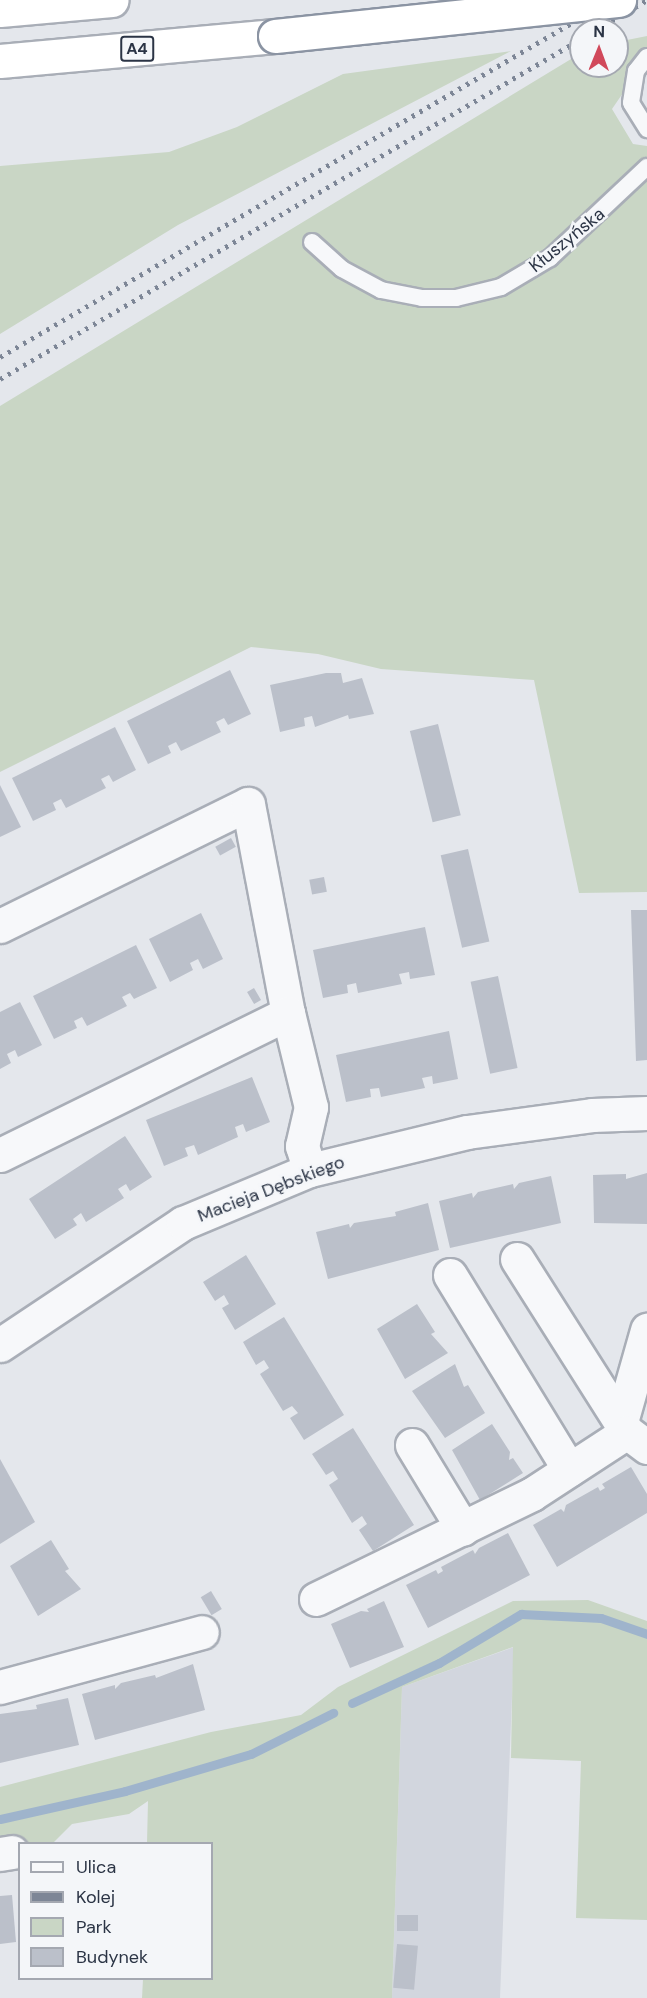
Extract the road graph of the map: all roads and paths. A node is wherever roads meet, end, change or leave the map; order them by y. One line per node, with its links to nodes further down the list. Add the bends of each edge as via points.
1 (112, 0): 3 (highway)
2 (619, 0): 5 (highway, A4, bridge)
3 (0, 10)
4 (647, 57): 6 (lane, via 636,70 630,103)
5 (0, 61)
6 (647, 129)
7 (647, 167): 8 (lane, Kłuszyńska, via 550,258 501,287 456,298 422,298 381,290 342,269)
8 (312, 242)
9 (0, 926): 10 (street, via 248,804)
10 (288, 1013): 12 (street); 13 (street, via 312,1107 302,1146)
11 (647, 1113): 13 (street, Macieja Dębskiego, via 510,1125)
12 (0, 1155)
13 (310, 1170): 17 (street, Macieja Dębskiego, via 183,1223)
14 (517, 1258): 18 (street)
15 (450, 1275): 20 (street)
16 (647, 1330): 18 (street)
17 (0, 1344)
18 (632, 1434): 20 (street)
19 (412, 1445): 21 (street)
20 (569, 1469): 21 (street)
21 (463, 1529): 22 (street)
22 (316, 1599)
23 (201, 1632): 24 (street)
24 (0, 1686)

